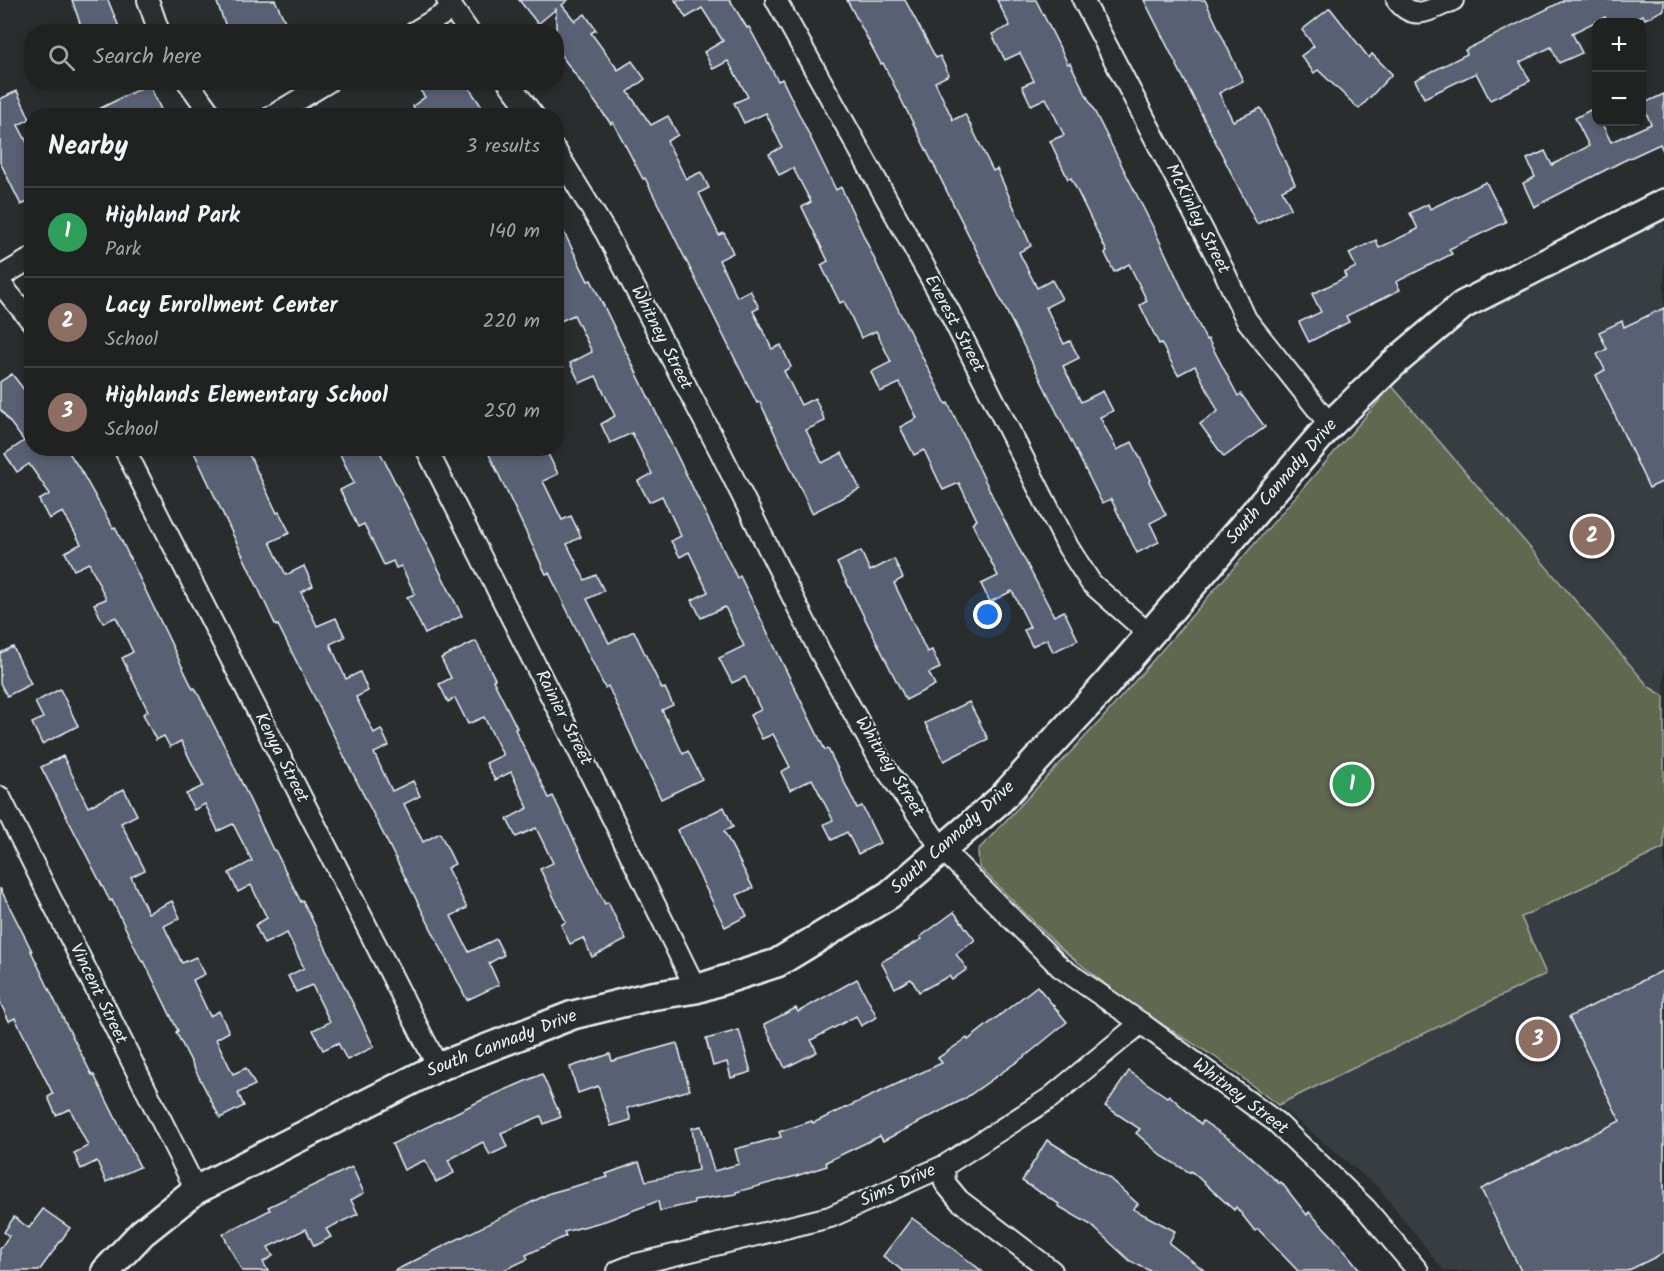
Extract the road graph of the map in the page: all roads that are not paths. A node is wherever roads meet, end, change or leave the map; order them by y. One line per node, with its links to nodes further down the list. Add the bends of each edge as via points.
1 (148, 0): 7 (street)
2 (776, 0): 25 (street, Everest Street, via 948,311 1068,547 1091,584)
3 (1083, 0): 22 (street, McKinley Street, via 1246,319)
4 (1397, 0): 5 (street, via 1404,9 1416,14)
5 (1453, 0)
6 (449, 5): 8 (street); 9 (street)
7 (156, 24)
8 (424, 24)
9 (463, 24)
10 (194, 90): 13 (street)
11 (315, 90): 14 (street)
12 (514, 90): 15 (street)
13 (206, 108)
14 (285, 108)
15 (528, 108)
16 (564, 164): 27 (street, Whitney Street, via 606,233 831,672 881,762)
17 (1664, 203): 22 (street, South Cannady Drive, via 1463,305 1393,364)
18 (24, 263): 19 (street)
19 (0, 277)
20 (0, 283): 21 (street)
21 (24, 312)
22 (1330, 425): 25 (street, South Cannady Drive)
23 (128, 456): 30 (street, Kenya Street)
24 (430, 456): 28 (street, Rainier Street)
25 (1149, 634): 27 (street, South Cannady Drive, via 999,800)
26 (0, 797): 32 (street, Vincent Street)
27 (942, 849): 28 (street, South Cannady Drive, via 890,895 777,963); 29 (street, Whitney Street, via 1060,967)
28 (696, 989): 30 (street, South Cannady Drive, via 573,1015)
29 (1141, 1023): 31 (street, Sims Drive, via 1050,1098); 36 (street, Whitney Street, via 1276,1122 1366,1209)
30 (438, 1067): 32 (street, South Cannady Drive)
31 (944, 1166): 33 (street, Sims Drive, via 830,1216); 35 (street, via 945,1183 958,1200)
32 (196, 1190): 34 (street, South Cannady Drive, via 142,1233)
33 (629, 1269)
34 (106, 1271)
35 (1052, 1271)
36 (1418, 1271)

